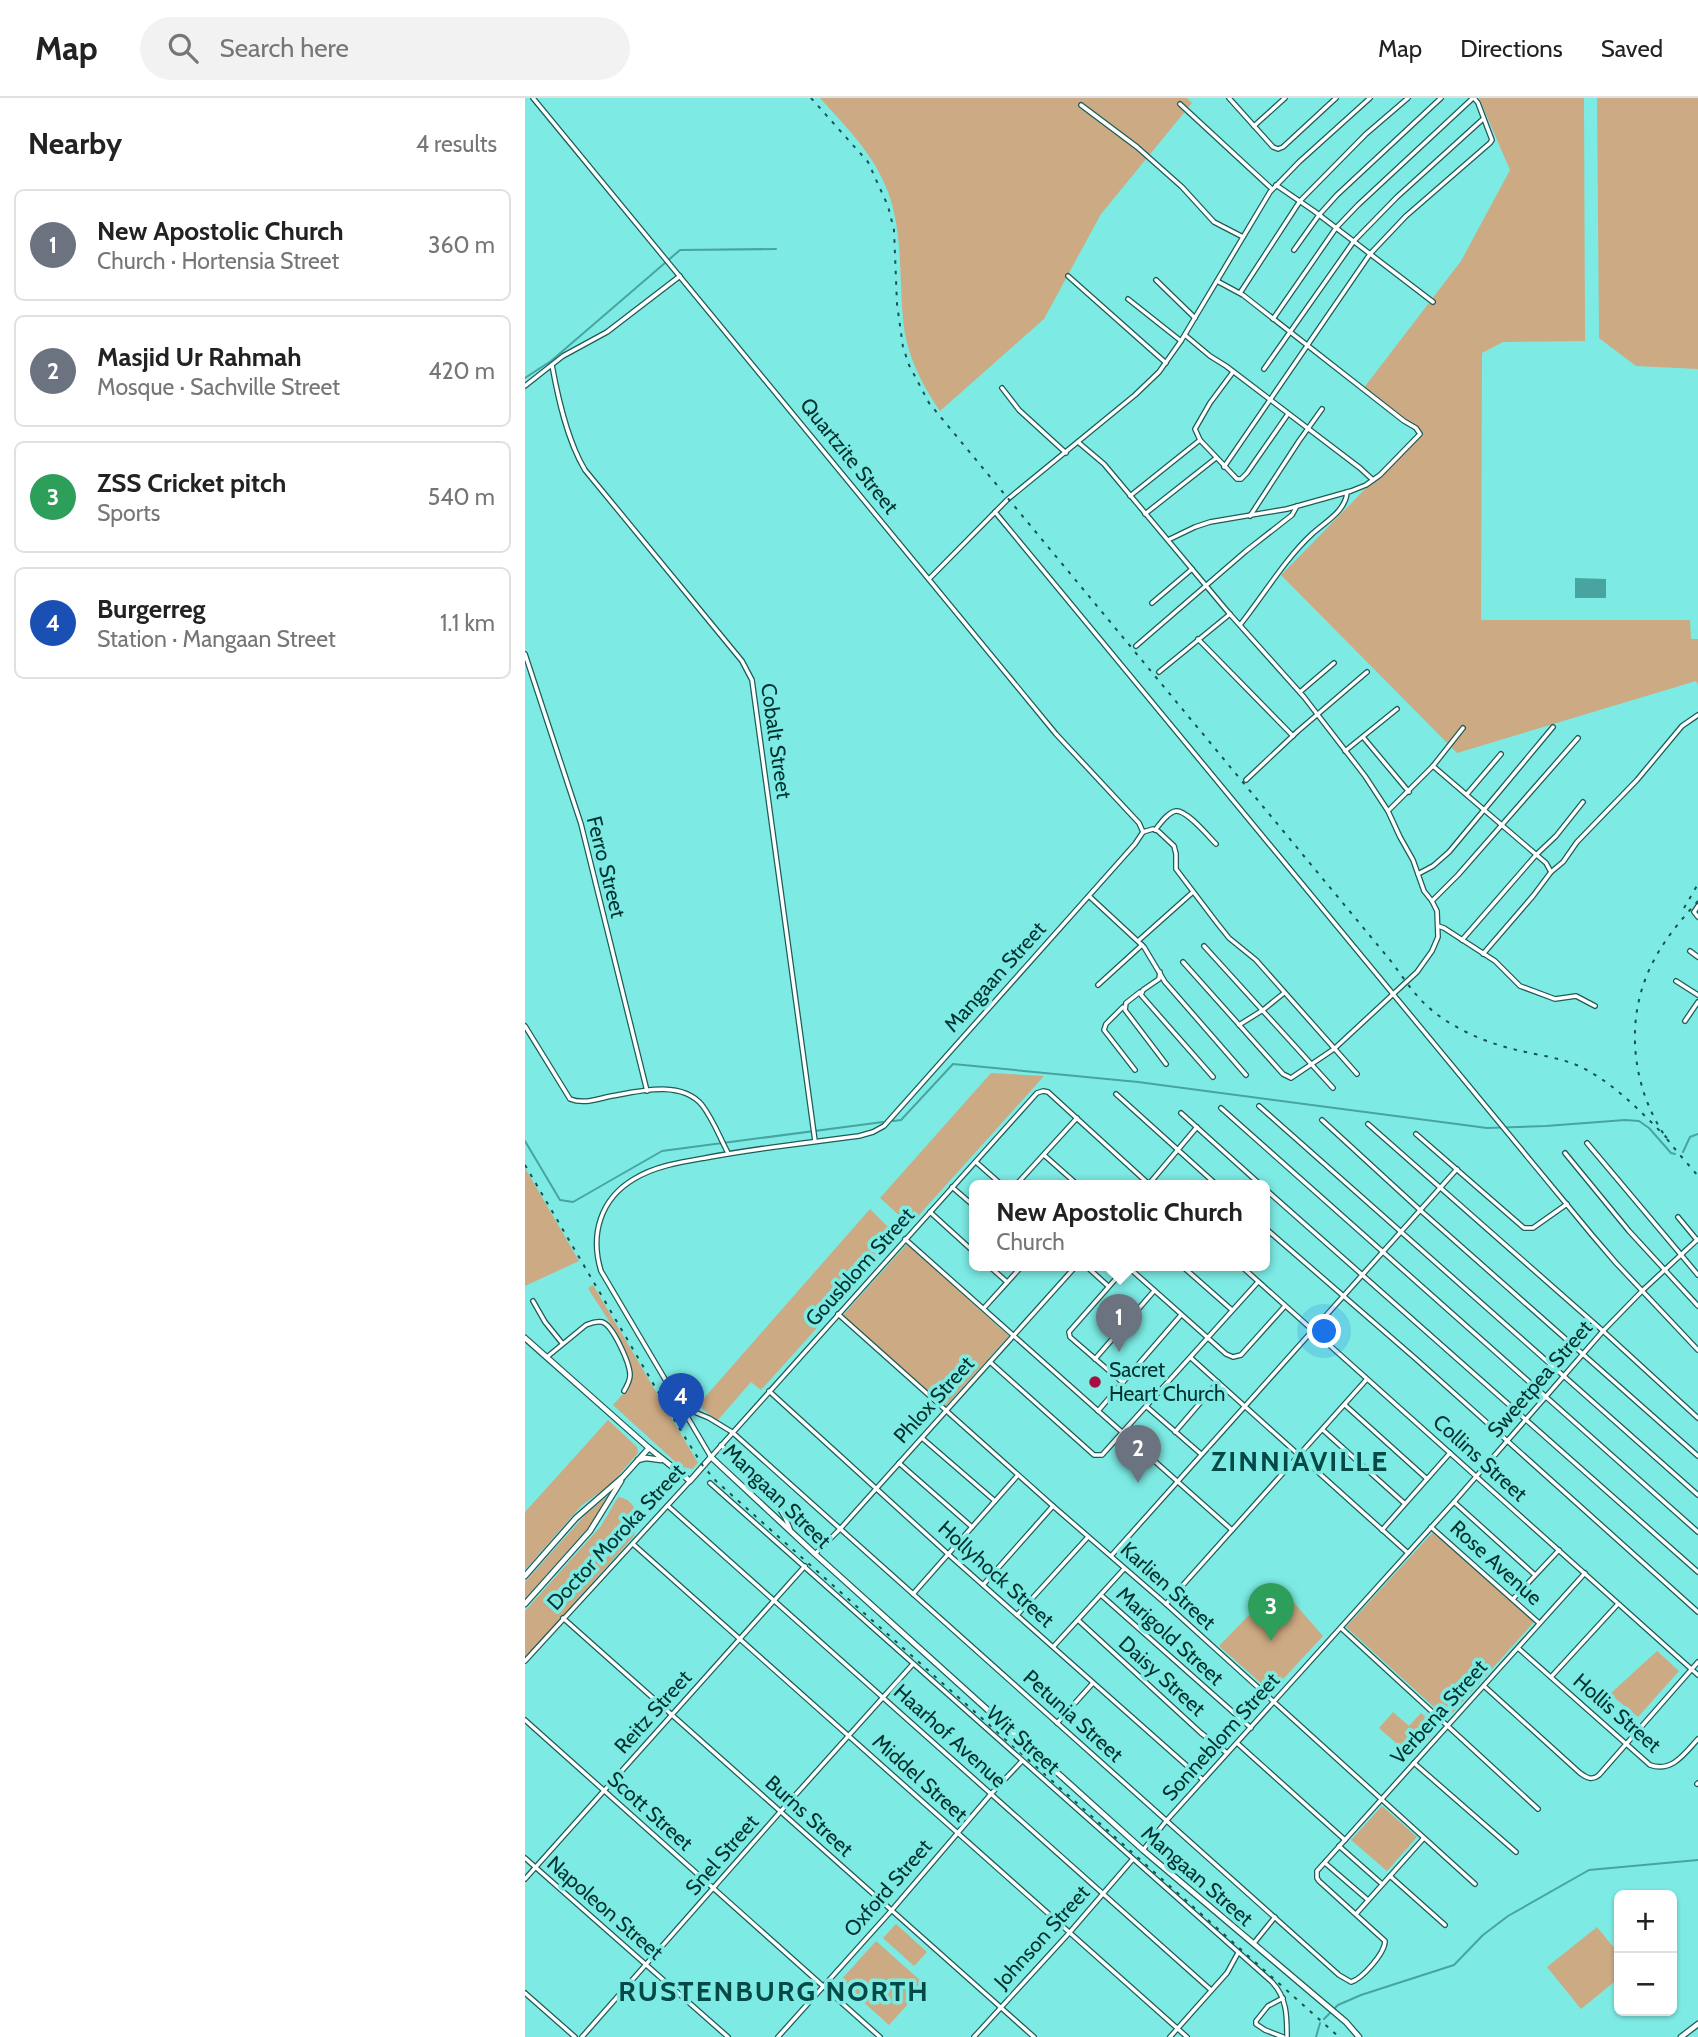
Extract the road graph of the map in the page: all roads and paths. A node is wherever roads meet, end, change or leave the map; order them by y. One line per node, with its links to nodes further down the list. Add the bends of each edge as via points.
1 (533, 98): 21 (street, Quartzite Street)
2 (1285, 98): 12 (street)
3 (1336, 98): 12 (street, via 1281,148 1273,147)
4 (1370, 98): 13 (street)
5 (1408, 98): 14 (street)
6 (1441, 98): 15 (street)
7 (1473, 98): 11 (street); 16 (street)
8 (1233, 99): 12 (street)
9 (1181, 104): 13 (street)
10 (1081, 105): 17 (street, via 1137,147 1214,222)
11 (1483, 119): 18 (street); 20 (street, via 1490,144 1406,216)
12 (1254, 126)
13 (1274, 187): 14 (street); 17 (street)
14 (1300, 201): 15 (street); 25 (street)
15 (1319, 215): 16 (street); 19 (street)
16 (1336, 228): 18 (street); 29 (street)
17 (1243, 237): 24 (street)
18 (1354, 241): 20 (street); 30 (street)
19 (1294, 250)
20 (1370, 254): 27 (street); 33 (street)
21 (680, 276): 35 (street, via 607,332); 58 (street, Quartzite Street)
22 (1068, 276): 34 (street)
23 (1156, 280): 28 (street)
24 (1217, 281): 25 (street); 28 (street)
25 (1240, 293): 29 (street)
26 (1128, 299): 32 (street)
27 (1433, 302)
28 (1195, 318): 31 (street)
29 (1273, 319): 30 (street)
30 (1291, 333): 33 (street); 36 (street)
31 (1185, 335): 32 (street); 37 (street)
32 (1181, 341): 34 (street)
33 (1308, 346): 40 (street); 49 (street, via 1420,435)
34 (1166, 363): 45 (street, via 1135,396)
35 (552, 365): 38 (street); 139 (street, Cobalt Street, via 559,400 585,470 742,661 752,680)
36 (1264, 369)
37 (1233, 372): 40 (street); 44 (street, via 1195,429)
38 (525, 386)
39 (1002, 388): 46 (street)
40 (1272, 400): 42 (street); 48 (street)
41 (1322, 409): 43 (street)
42 (1288, 414): 43 (street); 48 (street, via 1241,480)
43 (1307, 428): 49 (street); 55 (street)
44 (1200, 440): 47 (street); 51 (street)
45 (1078, 442): 46 (street); 51 (street)
46 (1066, 453): 53 (street)
47 (1216, 458): 48 (street); 54 (street)
48 (1224, 467)
49 (1373, 480): 50 (street)
50 (1347, 492): 52 (street); 62 (street, via 1347,500 1299,547)
51 (1130, 496): 54 (street)
52 (1297, 506): 55 (street); 59 (street)
53 (995, 512): 58 (street); 112 (street)
54 (1145, 514): 56 (street)
55 (1250, 516): 56 (street, via 1210,522)
56 (1168, 540): 57 (street)
57 (1192, 569): 59 (street); 60 (street)
58 (929, 579): 89 (street, Quartzite Street)
59 (1206, 586): 61 (street); 64 (street)
60 (1152, 603)
61 (1230, 614): 62 (street); 63 (street)
62 (1240, 625): 69 (street)
63 (1198, 639): 67 (street); 75 (street)
64 (1136, 646)
65 (525, 654): 129 (street, Ferro Street, via 581,824)
66 (1334, 663): 69 (street)
67 (1159, 672)
68 (1367, 672): 71 (street)
69 (1300, 692): 71 (street)
70 (1397, 709): 76 (street)
71 (1318, 715): 75 (street); 78 (street)
72 (1698, 715): 92 (street, via 1682,726)
73 (1553, 727): 85 (street)
74 (1463, 729): 80 (street)
75 (1293, 736): 81 (street)
76 (1363, 737): 78 (street); 82 (street)
77 (1578, 738): 87 (street)
78 (1345, 751): 86 (street)
79 (1501, 754): 83 (street)
80 (1433, 766): 82 (street); 83 (street)
81 (1246, 780)
82 (1409, 792): 86 (street)
83 (1467, 794): 85 (street)
84 (1583, 802): 91 (street)
85 (1485, 810): 87 (street); 93 (street, via 1449,852)
86 (1388, 811): 93 (street)
87 (1501, 824): 91 (street); 96 (street)
88 (1155, 830): 89 (street); 90 (street, via 1170,814 1180,811); 94 (street, via 1174,846 1176,869)
89 (1143, 832): 95 (street, Mangaan Street)
90 (1216, 844)
91 (1536, 855): 92 (street); 100 (street)
92 (1551, 872): 104 (street)
93 (1418, 874): 96 (street)
94 (1193, 892): 101 (street); 111 (street, via 1229,938)
95 (1089, 896): 101 (street); 139 (street, Mangaan Street, via 884,1126 859,1136)
96 (1432, 901): 99 (street)
97 (1698, 906): 98 (street, via 1694,912)
98 (1698, 917)
99 (1438, 926): 100 (street); 112 (street, via 1432,951)
100 (1462, 940): 104 (street)
101 (1140, 943): 107 (street); 109 (street)
102 (1205, 946): 117 (street)
103 (1690, 951): 105 (street)
104 (1483, 954): 115 (street, via 1520,986 1555,999 1576,996)
105 (1698, 957)
106 (1183, 962): 119 (street)
107 (1160, 972): 110 (street, via 1159,979); 126 (street)
108 (1676, 981): 113 (street)
109 (1098, 985)
110 (1140, 992): 116 (street); 127 (street)
111 (1285, 993): 117 (street); 121 (street)
112 (1393, 994): 121 (street); 158 (street)
113 (1698, 995)
114 (1698, 1002): 118 (street)
115 (1595, 1006)
116 (1124, 1007): 122 (street); 124 (street, via 1104,1030)
117 (1263, 1010): 119 (street); 123 (street)
118 (1685, 1021)
119 (1239, 1025): 123 (street, via 1288,1078)
120 (525, 1026): 129 (street, via 569,1100)
121 (1334, 1049): 123 (street); 125 (street)
122 (1166, 1064)
123 (1311, 1065): 128 (street)
124 (1135, 1070)
125 (1357, 1074)
126 (1246, 1075)
127 (1213, 1077)
128 (1333, 1088)
129 (647, 1091): 142 (street, via 671,1090 696,1098)
130 (1116, 1094): 141 (street)
131 (1259, 1106): 162 (street)
132 (1221, 1108): 167 (street)
133 (1181, 1112): 137 (street)
134 (1077, 1118): 144 (street); 145 (street, Gousblom Street, via 1041,1091); 150 (street)
135 (1322, 1120): 159 (street)
136 (1368, 1124): 155 (street)
137 (1197, 1127): 141 (street); 153 (street)
138 (1416, 1134): 146 (street)
139 (815, 1142): 142 (street, Mangaan Street)
140 (1587, 1143): 168 (street)
141 (1178, 1150): 151 (street); 152 (street)
142 (728, 1153): 212 (street, Mangaan Street, via 634,1178 600,1216 596,1249 601,1271)
143 (1565, 1153): 169 (street)
144 (1044, 1155): 148 (street); 149 (street)
145 (976, 1161): 147 (street); 154 (street, Gousblom Street)
146 (1457, 1169): 155 (street); 158 (street, via 1527,1229)
147 (997, 1180)
148 (1021, 1180)
149 (1072, 1180)
150 (1144, 1180)
151 (1153, 1180)
152 (1211, 1180)
153 (1255, 1180)
154 (952, 1187): 157 (street); 160 (street, Gousblom Street)
155 (1440, 1188): 159 (street); 194 (street)
156 (1270, 1193): 178 (street)
157 (969, 1202)
158 (1567, 1204): 184 (street)
159 (1420, 1210): 162 (street); 200 (street)
160 (930, 1212): 164 (street, Gousblom Street); 166 (street)
161 (1678, 1217): 165 (street)
162 (1402, 1231): 167 (street); 205 (street)
163 (1270, 1232): 185 (street)
164 (905, 1239): 189 (street); 191 (street, Gousblom Street)
165 (1698, 1240): 168 (street, Sweetpea Street)
166 (969, 1247)
167 (1383, 1254): 178 (street); 211 (street)
168 (1681, 1255): 169 (street, Sweetpea Street); 179 (street)
169 (1664, 1270): 184 (street, Sweetpea Street); 188 (street)
170 (995, 1271): 180 (street)
171 (1017, 1271): 180 (street)
172 (1072, 1271): 195 (street, Phlox Street)
173 (1092, 1271): 182 (street)
174 (1122, 1271): 182 (street)
175 (1132, 1271): 183 (street)
176 (1188, 1271): 190 (street)
177 (1246, 1271): 181 (street, Collins Street)
178 (1364, 1274): 185 (street); 218 (street)
179 (1698, 1275)
180 (1007, 1282): 189 (street)
181 (1258, 1282): 187 (street, Collins Street); 190 (street)
182 (1108, 1286): 203 (street, via 1069,1334)
183 (1154, 1291): 192 (street); 203 (street)
184 (1642, 1291): 194 (street, Sweetpea Street); 199 (street)
185 (1344, 1297): 193 (street); 225 (street)
186 (533, 1301): 198 (street)
187 (1285, 1306): 193 (street, Collins Street); 197 (street, via 1237,1357 1229,1356)
188 (1698, 1306)
189 (984, 1308): 195 (street)
190 (1232, 1310): 197 (street)
191 (838, 1314): 210 (street, Gousblom Street); 216 (street, Karlien Street)
192 (1181, 1315): 197 (street); 207 (street)
193 (1313, 1331): 206 (street, Collins Street); 213 (street)
194 (1603, 1331): 200 (street, Sweetpea Street); 219 (street)
195 (1014, 1336): 204 (street, Phlox Street); 217 (street)
196 (525, 1338): 201 (street)
197 (1208, 1338): 202 (street)
198 (562, 1343): 201 (street); 209 (street, via 589,1323 607,1325 629,1367)
199 (1698, 1350)
200 (1584, 1354): 205 (street, Sweetpea Street); 231 (street)
201 (547, 1357): 227 (street)
202 (1191, 1358): 208 (street); 215 (street)
203 (1095, 1359): 207 (street)
204 (990, 1362): 216 (street, Phlox Street); 223 (street, via 1094,1455 1103,1455)
205 (1565, 1375): 211 (street, Sweetpea Street); 245 (street)
206 (1367, 1379): 214 (street); 228 (street, Collins Street)
207 (1122, 1382): 217 (street)
208 (1218, 1382): 213 (street); 222 (street)
209 (624, 1391)
210 (769, 1391): 221 (street, Gousblom Street); 244 (street, Hollyhock Street)
211 (1546, 1396): 218 (street, Sweetpea Street); 257 (street)
212 (680, 1405): 221 (street, Petunia Street); 232 (street, Mangaan Street)
213 (1245, 1405): 229 (street); 230 (street)
214 (1345, 1405): 220 (street); 240 (street)
215 (1147, 1407): 222 (street); 223 (street)
216 (946, 1410): 224 (street, Phlox Street); 237 (street, Karlien Street)
217 (1098, 1411): 223 (street)
218 (1526, 1418): 225 (street, Sweetpea Street); 267 (street)
219 (1698, 1418)
220 (1323, 1430): 230 (street); 248 (street)
221 (732, 1432): 226 (street, Gousblom Street); 253 (street, Petunia Street)
222 (1175, 1432): 229 (street)
223 (1123, 1433): 242 (street)
224 (922, 1438): 235 (street, Phlox Street); 246 (street)
225 (1507, 1441): 238 (street, Sweetpea Street); 279 (street)
226 (722, 1445): 232 (street, Gousblom Street); 256 (street, via 784,1515)
227 (649, 1448): 233 (street); 234 (street)
228 (1450, 1453): 238 (street, Collins Street); 240 (street)
229 (1201, 1455): 242 (street)
230 (1299, 1455): 254 (street); 255 (street)
231 (1698, 1456)
232 (711, 1457): 236 (street, Gousblom Street); 256 (street, Mangaan Street)
233 (638, 1460): 234 (street); 239 (street)
234 (664, 1460): 241 (street)
235 (899, 1463): 244 (street, Phlox Street); 251 (street)
236 (703, 1466): 241 (street, Doctor Moroka Street)
237 (1018, 1475): 246 (street); 250 (street, Karlien Street)
238 (1477, 1476): 247 (street, Sweetpea Street); 260 (street, Collins Street)
239 (623, 1478): 270 (street, via 576,1518); 276 (street, via 590,1531)
240 (1426, 1478): 248 (street)
241 (690, 1481): 249 (street, Doctor Moroka Street)
242 (1177, 1482): 254 (street); 264 (street)
243 (710, 1483): 265 (street, Wit Street)
244 (877, 1488): 253 (street, Phlox Street); 263 (street, Hollyhock Street)
245 (1698, 1495)
246 (995, 1501): 251 (street)
247 (1454, 1502): 252 (street, Sweetpea Street); 269 (street)
248 (1404, 1503): 255 (street)
249 (668, 1506): 259 (street, Doctor Moroka Street); 274 (street, Haarhof Avenue)
250 (1053, 1506): 258 (street, Karlien Street); 271 (street)
251 (972, 1527): 263 (street)
252 (1431, 1527): 261 (street, Sweetpea Street); 275 (street, Rose Avenue)
253 (840, 1529): 262 (street, Phlox Street); 272 (street, Petunia Street)
254 (1232, 1530): 277 (street)
255 (1382, 1530): 261 (street)
256 (791, 1532): 262 (street, Mangaan Street)
257 (1698, 1532)
258 (1088, 1537): 264 (street, Karlien Street); 280 (street)
259 (633, 1544): 281 (street, Doctor Moroka Street); 285 (street, Middel Street)
260 (1559, 1550): 268 (street, Collins Street); 269 (street)
261 (1408, 1553): 284 (street, Sonneblom Street)
262 (815, 1554): 321 (street, Mangaan Street)
263 (948, 1554): 271 (street, Hollyhock Street); 272 (street)
264 (1111, 1556): 266 (street, Karlien Street)
265 (805, 1566): 274 (street, Reitz Street); 290 (street, Wit Street)
266 (1124, 1569): 273 (street); 277 (street, Karlien Street)
267 (1698, 1572)
268 (1585, 1573): 278 (street, Collins Street); 283 (street, Verbena Street)
269 (1535, 1575): 275 (street)
270 (525, 1576)
271 (983, 1585): 280 (street, Hollyhock Street)
272 (913, 1594): 300 (street, Petunia Street)
273 (1101, 1595): 282 (street); 302 (street, Marigold Street)
274 (774, 1600): 285 (street, Reitz Street); 296 (street, Haarhof Avenue)
275 (1512, 1600): 283 (street, Rose Avenue)
276 (525, 1604)
277 (1166, 1604): 297 (street, Karlien Street)
278 (1618, 1604): 291 (street, Collins Street); 293 (street)
279 (1698, 1612)
280 (1017, 1615): 286 (street, Hollyhock Street)
281 (563, 1618): 288 (street, Doctor Moroka Street); 298 (street, Burns Street)
282 (1078, 1620): 286 (street); 307 (street, Daisy Street)
283 (1539, 1623): 287 (street, Verbena Street)
284 (1341, 1628): 297 (street, Sonneblom Street); 301 (street)
285 (739, 1639): 298 (street, Reitz Street); 303 (street, Middel Street)
286 (1054, 1646): 294 (street, Hollyhock Street)
287 (1518, 1648): 293 (street, Hollis Street); 295 (street, Verbena Street)
288 (525, 1661)
289 (1698, 1662): 291 (street)
290 (914, 1664): 296 (street, Snel Street); 308 (street, Wit Street)
291 (1692, 1669): 292 (street, Collins Street); 306 (street)
292 (1698, 1675)
293 (1551, 1677): 306 (street, Hollis Street)
294 (1093, 1684): 300 (street); 310 (street, Hollyhock Street)
295 (1484, 1686): 301 (street, Verbena Street); 306 (street, via 1590,1779)
296 (883, 1698): 303 (street, Snel Street); 312 (street, Haarhof Avenue)
297 (1273, 1703): 302 (street, Sonneblom Street); 313 (street, Karlien Street)
298 (672, 1714): 311 (street, Reitz Street); 315 (street, Burns Street)
299 (525, 1720): 311 (street, Scott Street)
300 (1057, 1723): 316 (street, Petunia Street)
301 (1449, 1726): 309 (street, Verbena Street); 314 (street)
302 (1251, 1728): 305 (street, Sonneblom Street)
303 (849, 1736): 315 (street, Snel Street); 317 (street, Middel Street)
304 (1698, 1739): 306 (street, Hollis Street, via 1675,1763 1661,1767 1645,1762)
305 (1237, 1743): 307 (street, Sonneblom Street); 319 (street)
306 (1626, 1744)
307 (1227, 1753): 310 (street, Sonneblom Street)
308 (1023, 1760): 312 (street, Oxford Street); 324 (street, Wit Street)
309 (1415, 1763): 313 (street, Verbena Street); 322 (street)
310 (1203, 1780): 316 (street, Sonneblom Street)
311 (603, 1790): 326 (street, Reitz Street); 331 (street, Scott Street)
312 (991, 1794): 317 (street, Oxford Street); 332 (street, Haarhof Avenue)
313 (1381, 1801): 318 (street, Karlien Street); 319 (street, Verbena Street)
314 (1538, 1809)
315 (781, 1811): 331 (street, Snel Street); 334 (street, Burns Street)
316 (1167, 1820): 321 (street, Sonneblom Street); 336 (street, Petunia Street)
317 (957, 1832): 334 (street, Oxford Street); 338 (street, Middel Street)
318 (1423, 1839): 327 (street); 330 (street, Karlien Street)
319 (1345, 1840): 320 (street, Verbena Street)
320 (1339, 1846): 325 (street, Verbena Street); 329 (street)
321 (1143, 1850): 339 (street, Mangaan Street)
322 (1515, 1852)
323 (525, 1858): 326 (street, Napoleon Street)
324 (1133, 1858): 332 (street, Johnson Street); 340 (street, Wit Street)
325 (1325, 1863): 333 (street); 335 (street, Verbena Street, via 1317,1878)
326 (535, 1867): 328 (street, Reitz Street); 341 (street, Napoleon Street)
327 (1390, 1876): 329 (street); 337 (street)
328 (525, 1879)
329 (1383, 1884): 333 (street)
330 (1475, 1884)
331 (714, 1889): 341 (street, Snel Street); 342 (street, Scott Street)
332 (1103, 1894): 338 (street, Johnson Street); 343 (street, Haarhof Avenue)
333 (1368, 1900): 335 (street)
334 (891, 1910): 342 (street, Oxford Street); 346 (street, Burns Street)
335 (1356, 1914): 336 (street, Petunia Street, via 1386,1944 1351,1982)
336 (1275, 1917): 339 (street)
337 (1445, 1925)
338 (1070, 1932): 346 (street, Johnson Street); 348 (street, Middel Street)
339 (1253, 1945): 359 (street, Mangaan Street)
340 (1238, 1953): 343 (street); 345 (street, Wit Street, via 1272,1982)
341 (647, 1965): 350 (street, Snel Street); 351 (street, Napoleon Street)
342 (824, 1986): 352 (street, Oxford Street); 353 (street, Scott Street)
343 (1211, 1990): 348 (street)
344 (525, 1993): 349 (street)
345 (1283, 1998): 358 (street); 358 (street, via 1269,2006 1256,2024)
346 (1000, 2007): 354 (street, Johnson Street); 355 (street, Burns Street)
347 (1698, 2024): 360 (street)
348 (1177, 2029): 356 (street); 357 (street, Middel Street)
349 (575, 2037)
350 (582, 2037)
351 (728, 2037)
352 (778, 2037)
353 (880, 2037)
354 (974, 2037)
355 (1034, 2037)
356 (1170, 2037)
357 (1187, 2037)
358 (1285, 2037)
359 (1359, 2037)
360 (1681, 2037)

